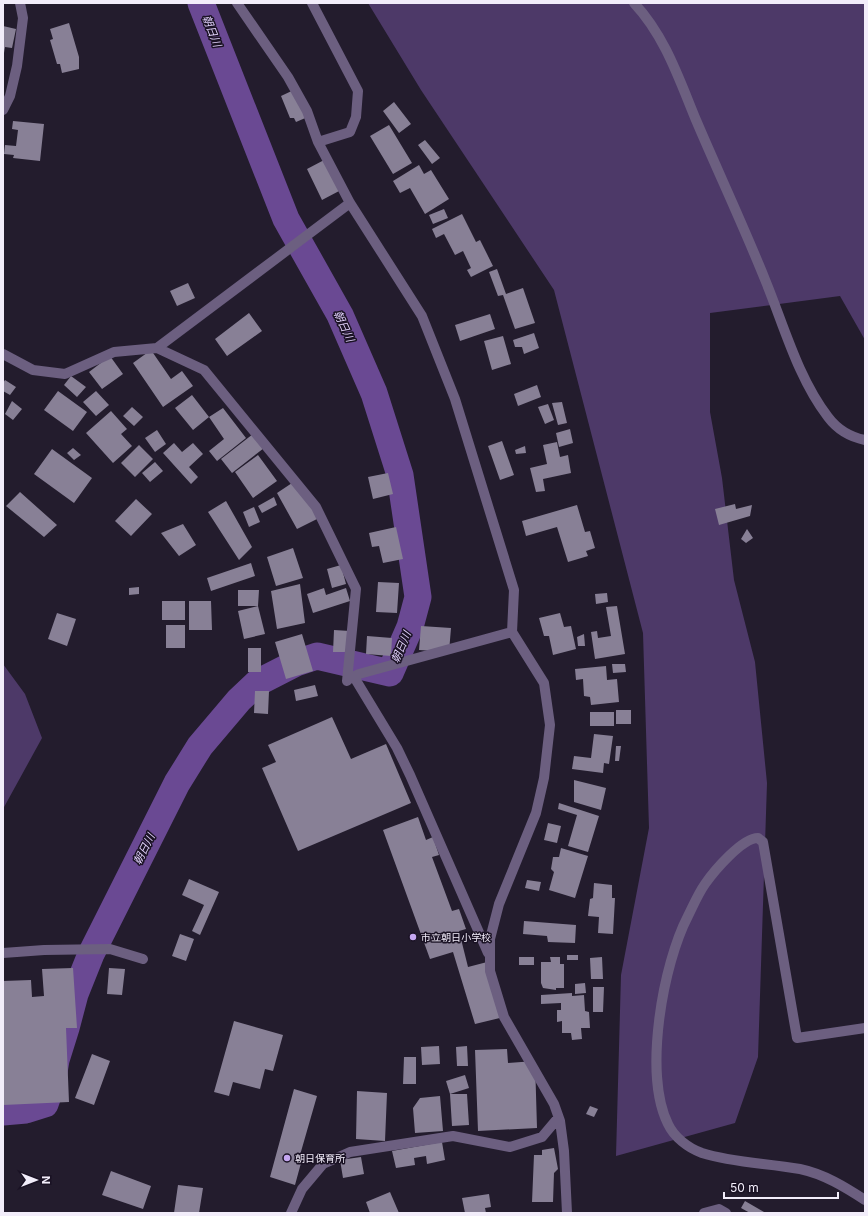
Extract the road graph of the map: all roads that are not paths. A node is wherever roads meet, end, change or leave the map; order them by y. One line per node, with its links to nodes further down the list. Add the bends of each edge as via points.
1 (20, 3): 5 (street, via 23,18 17,66 10,96)
2 (237, 3): 6 (street, via 288,77 307,111)
3 (312, 3): 6 (street, via 358,91 356,116 350,132)
4 (634, 3): 10 (street, via 648,17 676,70 812,393 828,417 842,431 854,438)
5 (3, 110)
6 (318, 142): 7 (street)
7 (350, 203): 8 (street); 11 (street, via 422,316 455,399 514,590)
8 (157, 348): 9 (street, via 114,352 65,374 33,370); 12 (street, via 204,370 316,508 356,589 347,681)
9 (3, 354)
10 (865, 440)
11 (512, 632): 12 (street); 15 (street, via 544,683 550,725 544,778 536,813 499,904 490,940)
12 (354, 677): 15 (street, via 410,774)
13 (3, 953): 14 (street, via 110,949)
14 (142, 959)
15 (491, 961): 17 (street, via 490,971 504,1017 554,1104)
16 (865, 1028): 18 (street, via 797,1038 764,842 758,838 747,841 704,884 683,925 668,971 658,1039 657,1066 658,1092 668,1124 676,1137 701,1152 824,1176)
17 (558, 1118): 19 (street, via 542,1137 510,1147 453,1136 350,1152 323,1164 302,1189); 20 (street, via 564,1151)
18 (865, 1200)
19 (291, 1213)
20 (567, 1213)
21 (704, 1213): 22 (street, via 719,1209)
22 (726, 1213)

